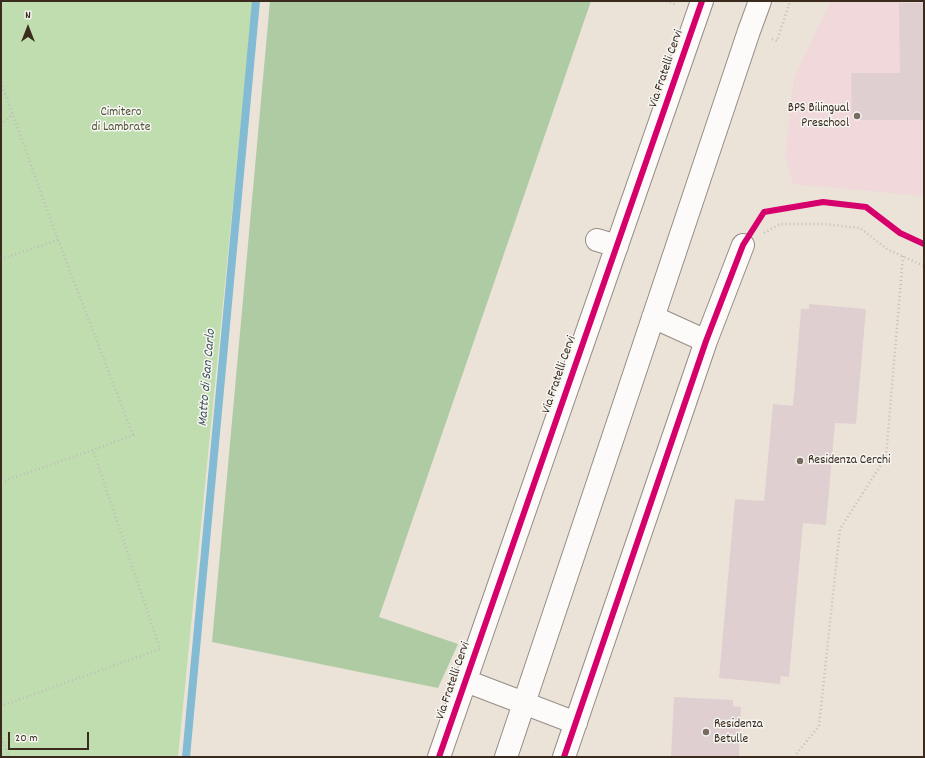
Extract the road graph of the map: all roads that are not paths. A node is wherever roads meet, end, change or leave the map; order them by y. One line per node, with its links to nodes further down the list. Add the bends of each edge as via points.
1 (702, 1): 6 (street, Via Fratelli Cervi, via 607,243)
2 (760, 1): 4 (street)
3 (743, 245): 5 (street)
4 (653, 317): 5 (street); 7 (street)
5 (706, 341): 8 (street)
6 (466, 681): 7 (street, Via Fratelli Cervi); 9 (street, Via Fratelli Cervi)
7 (524, 703): 8 (street, Via Fratelli Cervi); 10 (street)
8 (576, 723): 11 (street)
9 (439, 757)
10 (506, 757)
11 (564, 757)

